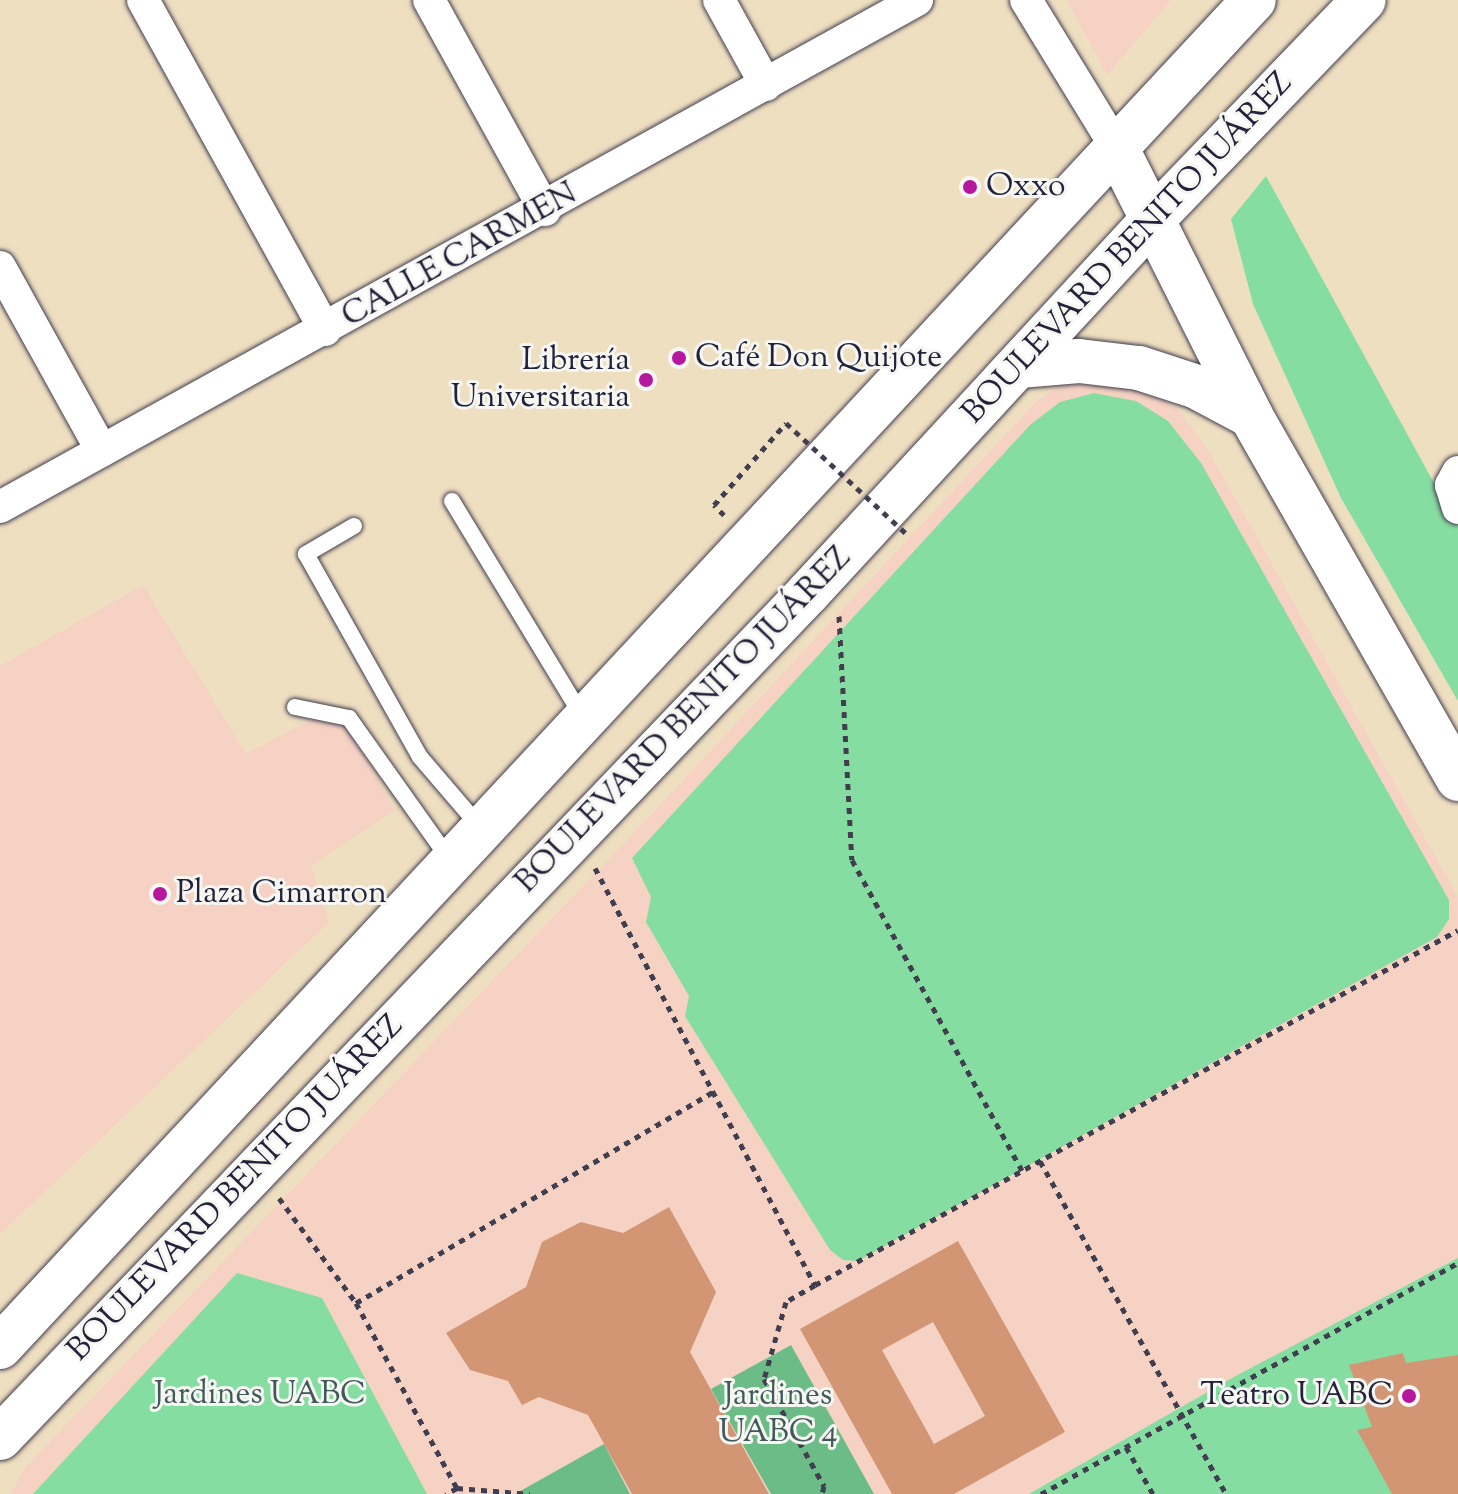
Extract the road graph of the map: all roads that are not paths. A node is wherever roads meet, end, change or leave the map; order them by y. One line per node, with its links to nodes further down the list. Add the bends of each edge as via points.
1 (143, 0): 13 (street)
2 (429, 0): 10 (street)
3 (719, 0): 8 (street)
4 (917, 0): 8 (street, CALLE CARMEN)
5 (1026, 0): 9 (street)
6 (1254, 0): 9 (main road, BOULEVARD BENITO JUÁREZ)
7 (1364, 0): 11 (main road, BOULEVARD BENITO JUÁREZ)
8 (766, 85): 10 (street, CALLE CARMEN)
9 (1116, 147): 11 (main road); 23 (main road, BOULEVARD BENITO JUÁREZ)
10 (545, 210): 13 (street, CALLE CARMEN)
11 (1155, 217): 14 (main road, BOULEVARD BENITO JUÁREZ); 15 (main road)
12 (0, 267): 16 (street)
13 (325, 330): 16 (street, CALLE CARMEN)
14 (1019, 366): 15 (main road, via 1079,361 1139,368 1197,387); 28 (main road, BOULEVARD BENITO JUÁREZ)
15 (1251, 416): 24 (main road)
16 (102, 451): 19 (street, CALLE CARMEN)
17 (1458, 472): 20 (street, via 1451,485)
18 (452, 501): 23 (lane)
19 (0, 507)
20 (1458, 508)
21 (354, 526): 25 (lane, via 306,554 420,757)
22 (295, 707): 26 (lane, via 349,718)
23 (583, 718): 25 (main road, BOULEVARD BENITO JUÁREZ)
24 (1458, 779)
25 (480, 827): 26 (main road, BOULEVARD BENITO JUÁREZ)
26 (450, 860): 27 (main road, BOULEVARD BENITO JUÁREZ, via 182,1157)
27 (0, 1347)
28 (0, 1438)

